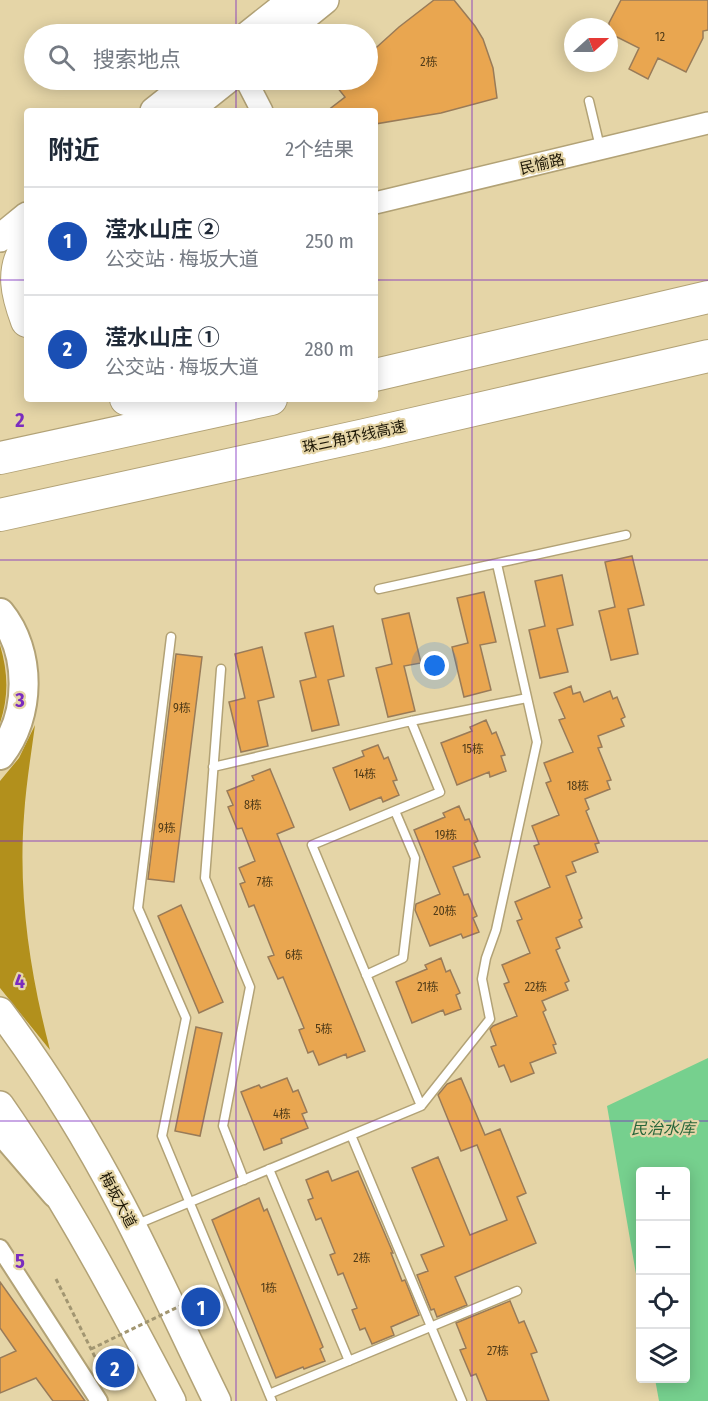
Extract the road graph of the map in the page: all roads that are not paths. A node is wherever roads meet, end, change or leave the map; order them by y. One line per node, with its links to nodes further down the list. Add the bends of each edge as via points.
1 (291, 0): 3 (main road)
2 (325, 0): 4 (main road)
3 (261, 24)
4 (295, 24)
5 (180, 90): 9 (main road)
6 (214, 90): 10 (main road)
7 (251, 90): 11 (street)
8 (589, 101): 13 (lane)
9 (158, 108)
10 (192, 108)
11 (260, 108)
12 (708, 123): 13 (street, 民愉路)
13 (600, 150): 14 (street, 民愉路)
14 (378, 202)
15 (24, 218): 16 (main road)
16 (0, 238)
17 (24, 251): 19 (highway, via 16,273)
18 (708, 297): 21 (highway)
19 (24, 311)
20 (708, 356): 26 (highway, 珠三角环线高速)
21 (378, 374)
22 (144, 402): 24 (highway)
23 (258, 402): 24 (highway)
24 (223, 410): 25 (highway)
25 (0, 458)
26 (0, 515)
27 (626, 535): 28 (lane)
28 (497, 564): 29 (lane); 33 (lane)
29 (379, 589)
30 (0, 613): 35 (highway, via 15,638 24,683 15,728)
31 (171, 637): 47 (lane, via 138,908 186,1018 162,1136)
32 (221, 669): 36 (lane)
33 (527, 698): 34 (lane); 41 (lane, via 537,742 482,979 490,1019)
34 (411, 722): 36 (lane); 37 (lane, via 440,792)
35 (0, 755)
36 (213, 767): 45 (lane, via 205,878 250,987 223,1126)
37 (395, 811): 38 (lane, via 415,858 403,958); 38 (lane, via 312,845)
38 (366, 975): 41 (lane)
39 (0, 1011): 48 (main road, 梅坂大道, via 73,1119)
40 (0, 1105): 46 (main road)
41 (421, 1106): 43 (lane)
42 (0, 1128): 46 (highway)
43 (351, 1135): 44 (lane); 51 (lane)
44 (269, 1169): 45 (lane); 52 (lane)
45 (244, 1180): 47 (lane)
46 (56, 1193): 55 (main road, via 114,1290)
47 (190, 1203): 48 (lane); 53 (lane)
48 (132, 1226): 56 (main road, 梅坂大道)
49 (0, 1248): 54 (street)
50 (518, 1291): 51 (lane)
51 (431, 1327): 52 (lane); 57 (lane)
52 (349, 1361): 53 (lane)
53 (271, 1398)
54 (99, 1401)
55 (172, 1401)
56 (217, 1401)
57 (462, 1401)

